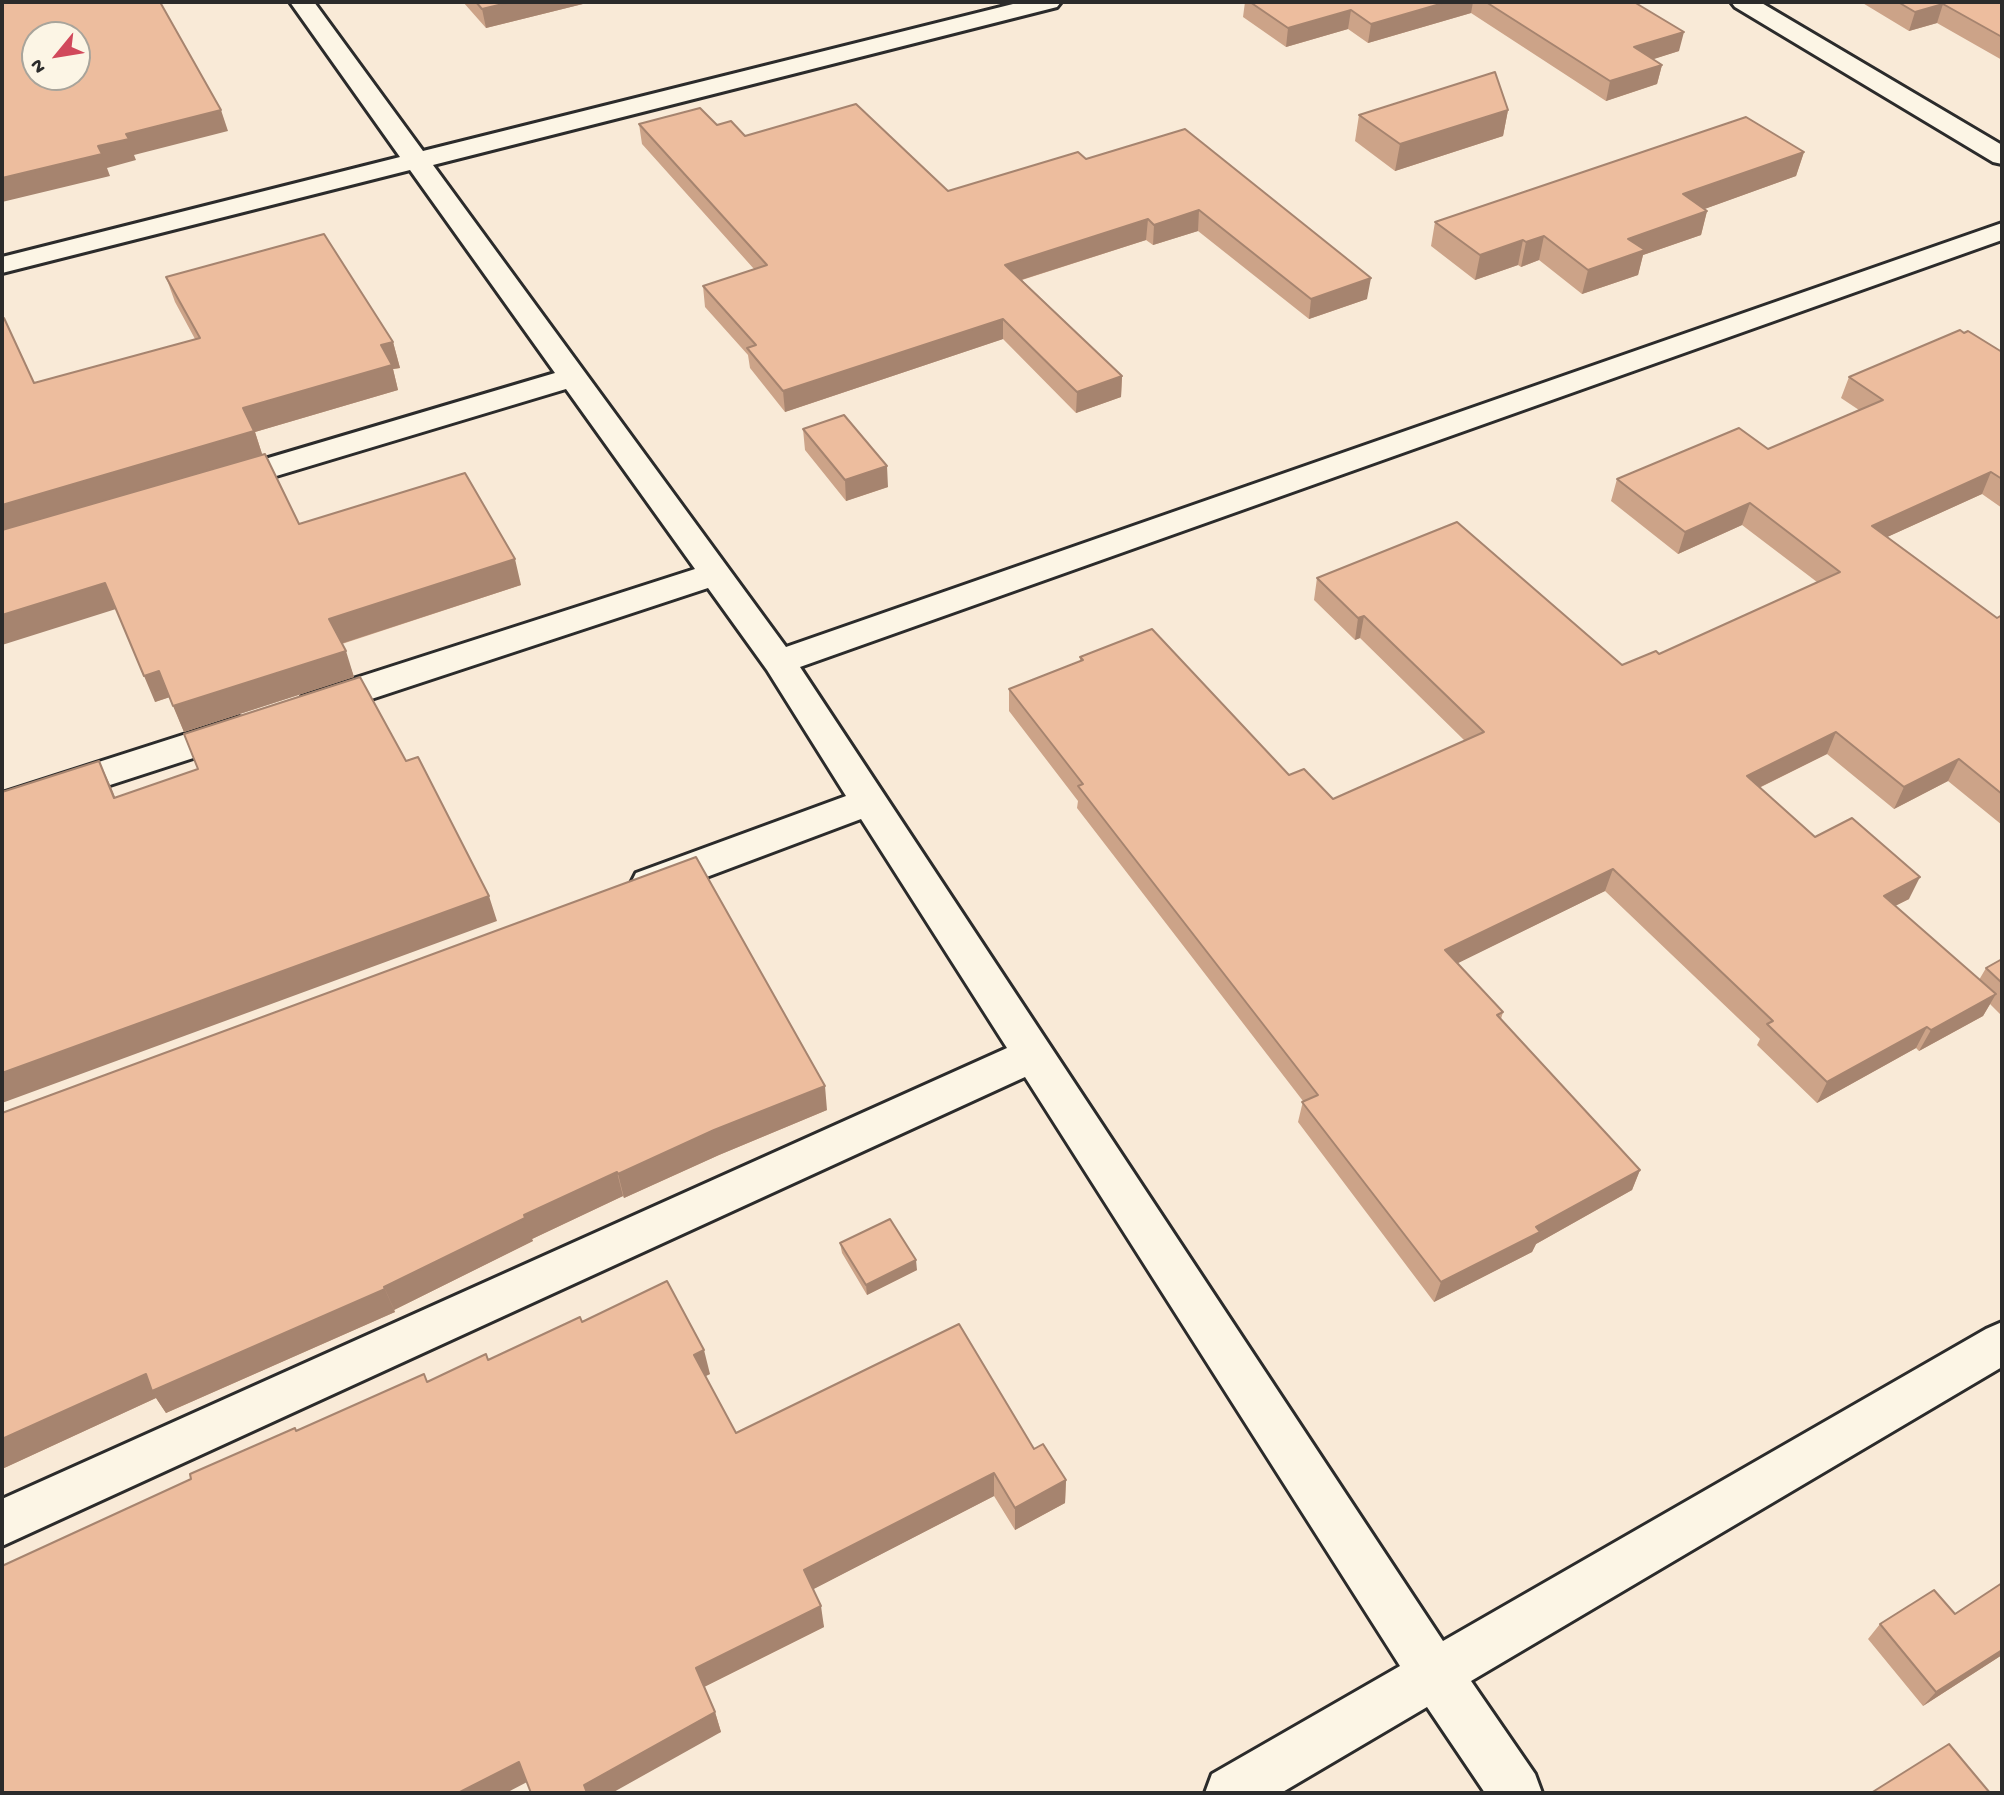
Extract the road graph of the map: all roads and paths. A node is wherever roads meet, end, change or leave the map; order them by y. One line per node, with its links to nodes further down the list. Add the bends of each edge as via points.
1 (302, 2): 5 (street)
2 (1049, 2): 5 (street)
3 (1743, 2): 4 (street)
4 (2002, 156)
5 (417, 161): 7 (street); 8 (street)
6 (2002, 231): 11 (street)
7 (2, 265)
8 (573, 377): 9 (street); 10 (street)
9 (188, 492)
10 (716, 574): 11 (street); 13 (street)
11 (779, 662): 12 (street)
12 (868, 802): 14 (street); 15 (street)
13 (2, 807)
14 (622, 894)
15 (1034, 1055): 17 (street); 18 (street)
16 (2002, 1343): 18 (street)
17 (2, 1523)
18 (1435, 1674): 19 (street); 20 (street)
19 (1231, 1793)
20 (1516, 1793)

